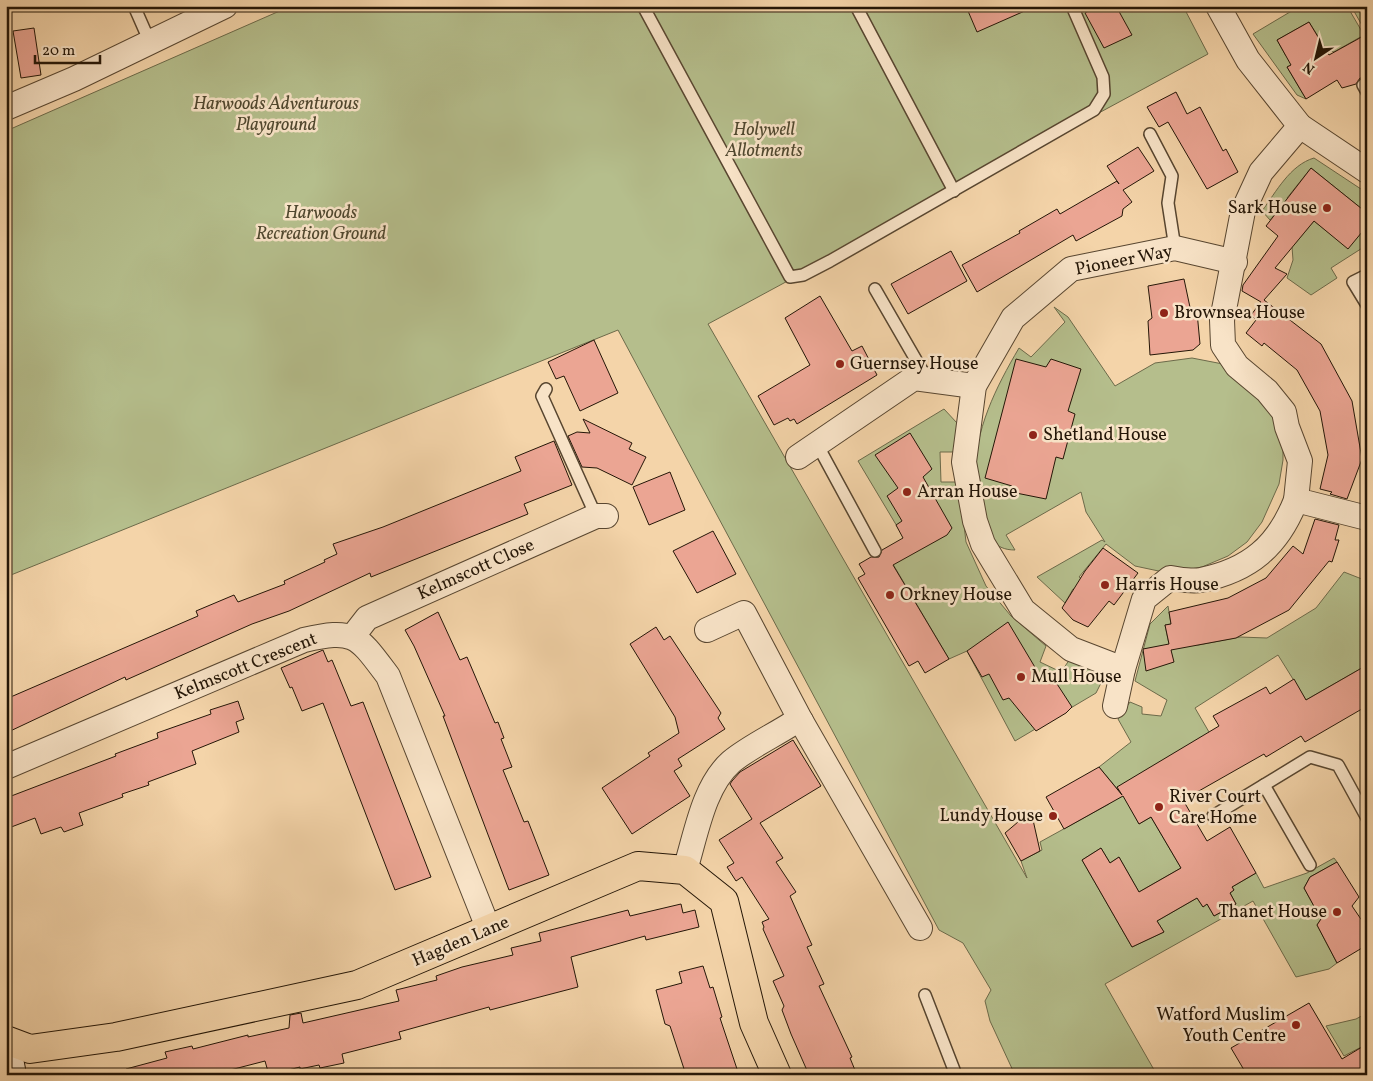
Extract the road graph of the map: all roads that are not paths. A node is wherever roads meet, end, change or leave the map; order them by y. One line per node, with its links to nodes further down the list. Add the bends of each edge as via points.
1 (134, 6): 7 (lane)
2 (225, 6): 7 (street)
3 (644, 6): 12 (lane, via 790,277 803,276)
4 (856, 6): 12 (lane)
5 (1072, 6): 12 (lane, via 1103,77 1104,94 1094,110)
6 (1218, 6): 9 (street, via 1248,60)
7 (152, 40): 8 (street)
8 (6, 108)
9 (1300, 126): 11 (street); 14 (street, via 1261,172 1243,210)
10 (1150, 134): 13 (lane, via 1172,176 1168,202)
11 (1367, 171)
12 (954, 191)
13 (1175, 248): 14 (street, Pioneer Way); 19 (street, Pioneer Way, via 1071,268 1013,318)
14 (1234, 262): 22 (street, via 1222,320 1223,345 1237,366 1267,391 1284,412 1300,461)
15 (1367, 275): 17 (lane, via 1354,282)
16 (875, 288): 18 (lane)
17 (1367, 305)
18 (928, 381): 19 (street); 21 (street, via 914,378)
19 (974, 386): 28 (street, Pioneer Way, via 964,462 983,544 1023,610 1071,649)
20 (546, 389): 23 (lane, via 542,396)
21 (808, 452): 25 (lane)
22 (1296, 500): 24 (street); 28 (street, via 1277,537 1240,568 1199,580 1170,578 1144,599)
23 (601, 516): 27 (street, Kelmscott Close, via 367,618)
24 (1367, 518)
25 (875, 551)
26 (707, 630): 30 (street, via 744,613)
27 (353, 636): 31 (street, Kelmscott Crescent, via 333,633 304,640); 38 (street, via 388,676)
28 (1123, 669): 29 (street)
29 (1115, 706)
30 (801, 721): 36 (street, via 731,762 716,782 703,811); 37 (street)
31 (6, 767)
32 (1264, 785): 33 (lane); 34 (lane, via 1310,757 1338,765); 35 (lane)
33 (1213, 816)
34 (1367, 818)
35 (1310, 865)
36 (685, 870): 38 (main road, Hagden Lane, via 638,866); 42 (main road, via 724,901 754,1023)
37 (920, 928)
38 (489, 930): 40 (main road, Hagden Lane, via 357,985 116,1037 30,1049)
39 (925, 995): 43 (lane)
40 (8, 1041): 41 (street)
41 (12, 1075)
42 (777, 1075)
43 (956, 1075)

